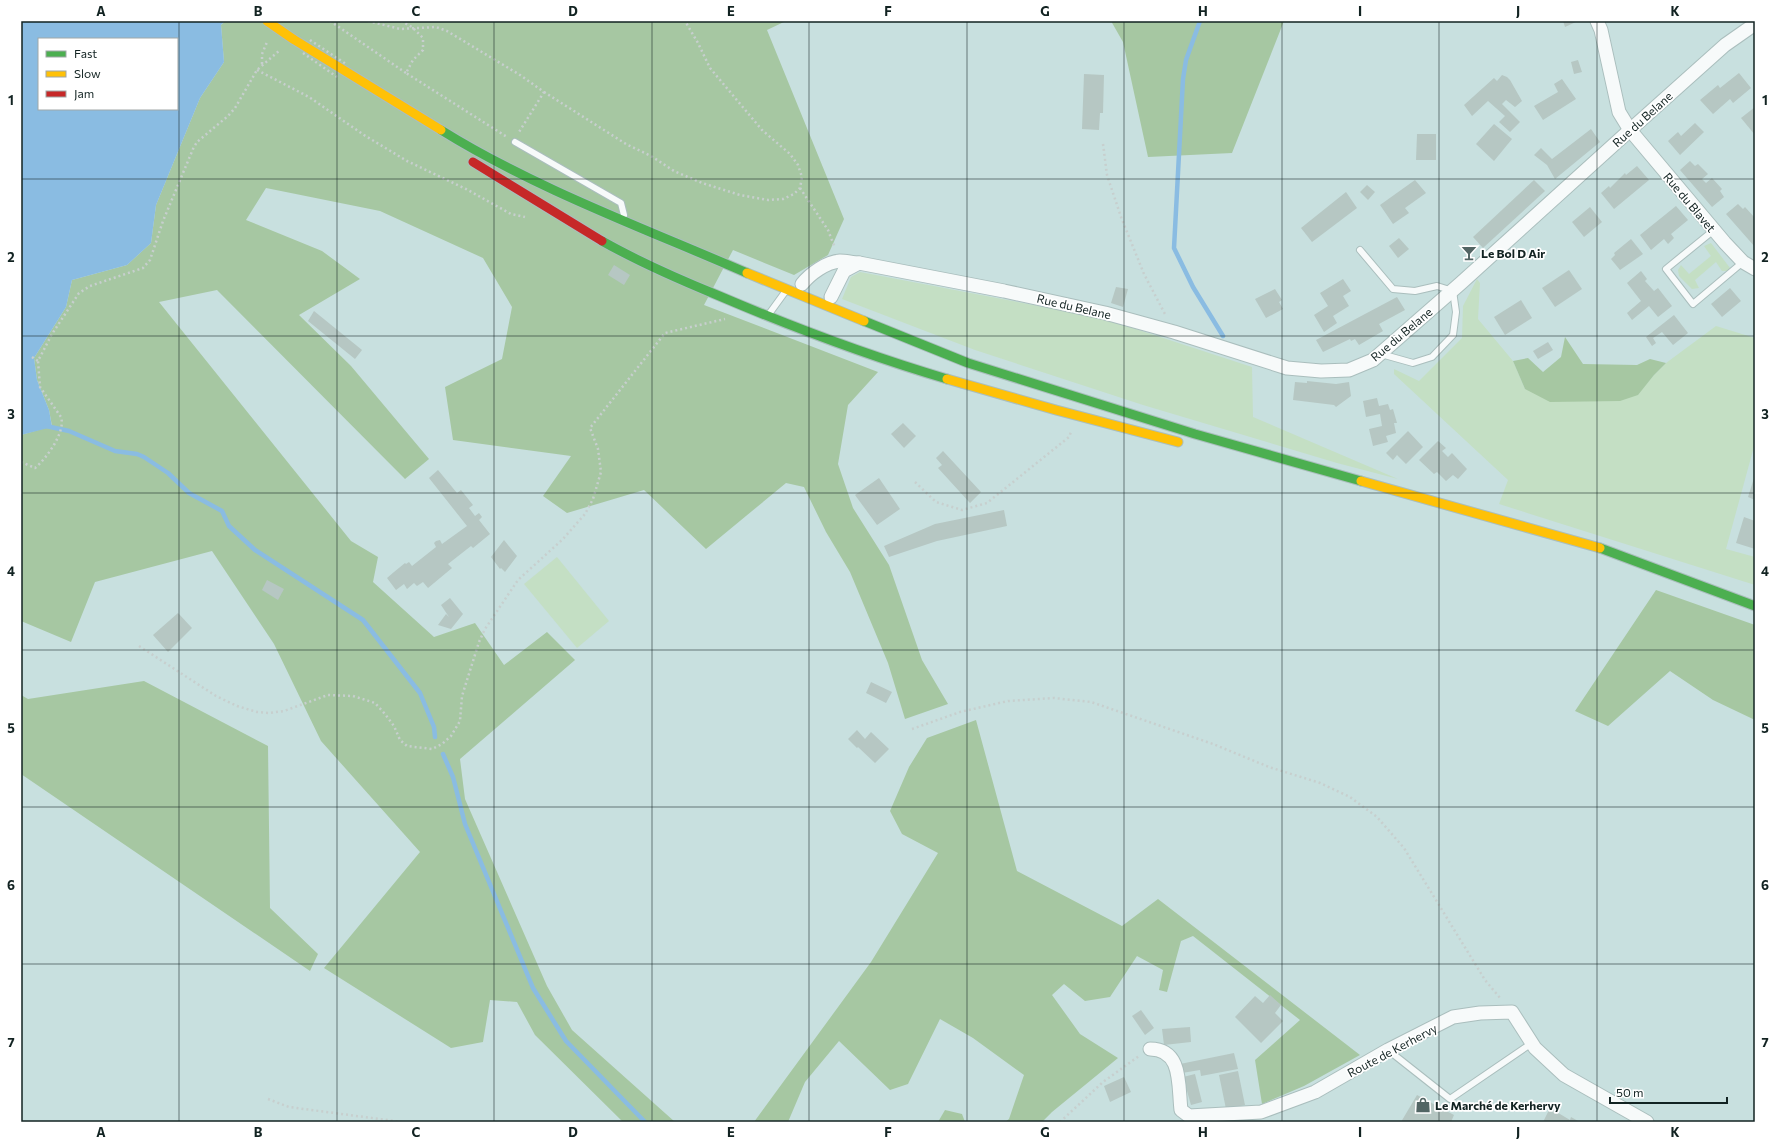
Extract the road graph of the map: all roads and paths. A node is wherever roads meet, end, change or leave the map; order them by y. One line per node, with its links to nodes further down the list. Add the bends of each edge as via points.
1 (267, 21): 11 (main road, bridge)
2 (330, 21): 16 (path)
3 (368, 21): 8 (path, via 400,29)
4 (401, 21): 8 (path)
5 (685, 21): 23 (path, via 710,68 762,130 790,154 798,165 802,177)
6 (1597, 21): 19 (street, Rue du Blavet, via 1619,112)
7 (1754, 27): 19 (street, Rue du Belane, via 1725,45)
8 (412, 28): 16 (path, via 423,38 423,50 413,60); 17 (path, via 436,27 447,30 520,74)
9 (269, 38): 13 (path, via 262,54)
10 (308, 38): 14 (path, bridge)
11 (293, 39): 18 (main road); 25 (main road, via 475,151)
12 (286, 48): 13 (path, via 273,54)
13 (262, 64): 15 (path)
14 (346, 64)
15 (257, 70): 24 (path, via 308,97 407,161 511,214); 41 (path, via 235,108 197,142 193,149 162,221 150,260 143,268 90,286 79,293)
16 (406, 73): 20 (path)
17 (544, 92): 20 (path); 23 (path, via 626,144 674,171 702,183 740,195 768,200 783,199)
18 (403, 118)
19 (1630, 130): 26 (street, Rue du Blavet); 34 (street, Rue du Belane)
20 (515, 142): 25 (lane, via 621,203)
21 (1103, 144): 38 (path, via 1107,175 1121,217 1144,274)
22 (463, 156): 36 (main road, via 625,254)
23 (800, 188): 28 (path, via 828,230)
24 (533, 218)
25 (626, 220): 33 (main road)
26 (1714, 230): 29 (street, Rue du Blavet); 29 (lane, via 1666,269 1693,304)
27 (1360, 250): 34 (lane, via 1393,289 1415,291 1437,286)
28 (841, 261): 30 (street, Rue du Belane); 32 (street, Rue du Belane, via 833,262 814,272)
29 (1743, 262): 31 (street, Rue du Blavet)
30 (859, 263): 35 (street, via 844,271); 38 (street, Rue du Belane, via 1105,313)
31 (1755, 269)
32 (802, 284)
33 (787, 289): 36 (lane); 47 (main road, via 968,362 1195,434 1603,549)
34 (1453, 290): 39 (street, Rue du Belane); 39 (lane, via 1456,312 1453,335 1432,357 1413,363)
35 (831, 297)
36 (767, 317): 42 (main road, via 878,358)
37 (730, 318): 49 (path, via 665,333 590,428 598,449 601,472 593,498 585,514 563,539 518,580 485,629 462,696 460,722 442,744 432,749 407,746 400,740 385,714 374,703 353,696 328,694 269,713 236,706 216,696)
38 (1174, 332): 39 (street, Rue du Belane, via 1287,368 1349,370 1373,360)
39 (1380, 354)
40 (32, 357): 41 (path)
41 (38, 361): 44 (path, via 40,387 62,422 57,440 41,464 35,468)
42 (1078, 417): 43 (main road); 46 (path, via 1069,437 987,503 962,510 936,502)
43 (1187, 444)
44 (21, 462)
45 (1280, 468): 47 (main road, via 1529,536)
46 (915, 482)
47 (1734, 598): 48 (main road)
48 (1755, 606)
49 (139, 646)
50 (912, 729): 51 (path, via 960,712 1008,701 1054,698 1091,702 1320,783 1350,797 1377,817 1404,848 1485,980)
51 (1512, 1012): 52 (street); 54 (street, Route de Kerhervy, via 1454,1017)
52 (1532, 1043): 54 (lane, via 1450,1099); 58 (street, via 1564,1075)
53 (1150, 1049): 54 (street, Route de Kerhervy, via 1160,1049 1169,1055 1176,1067 1181,1110 1190,1116 1260,1112 1315,1092); 57 (path, via 1103,1082)
54 (1388, 1050)
55 (268, 1099): 56 (path, via 289,1107)
56 (402, 1122)
57 (1060, 1122)
58 (1647, 1122)

